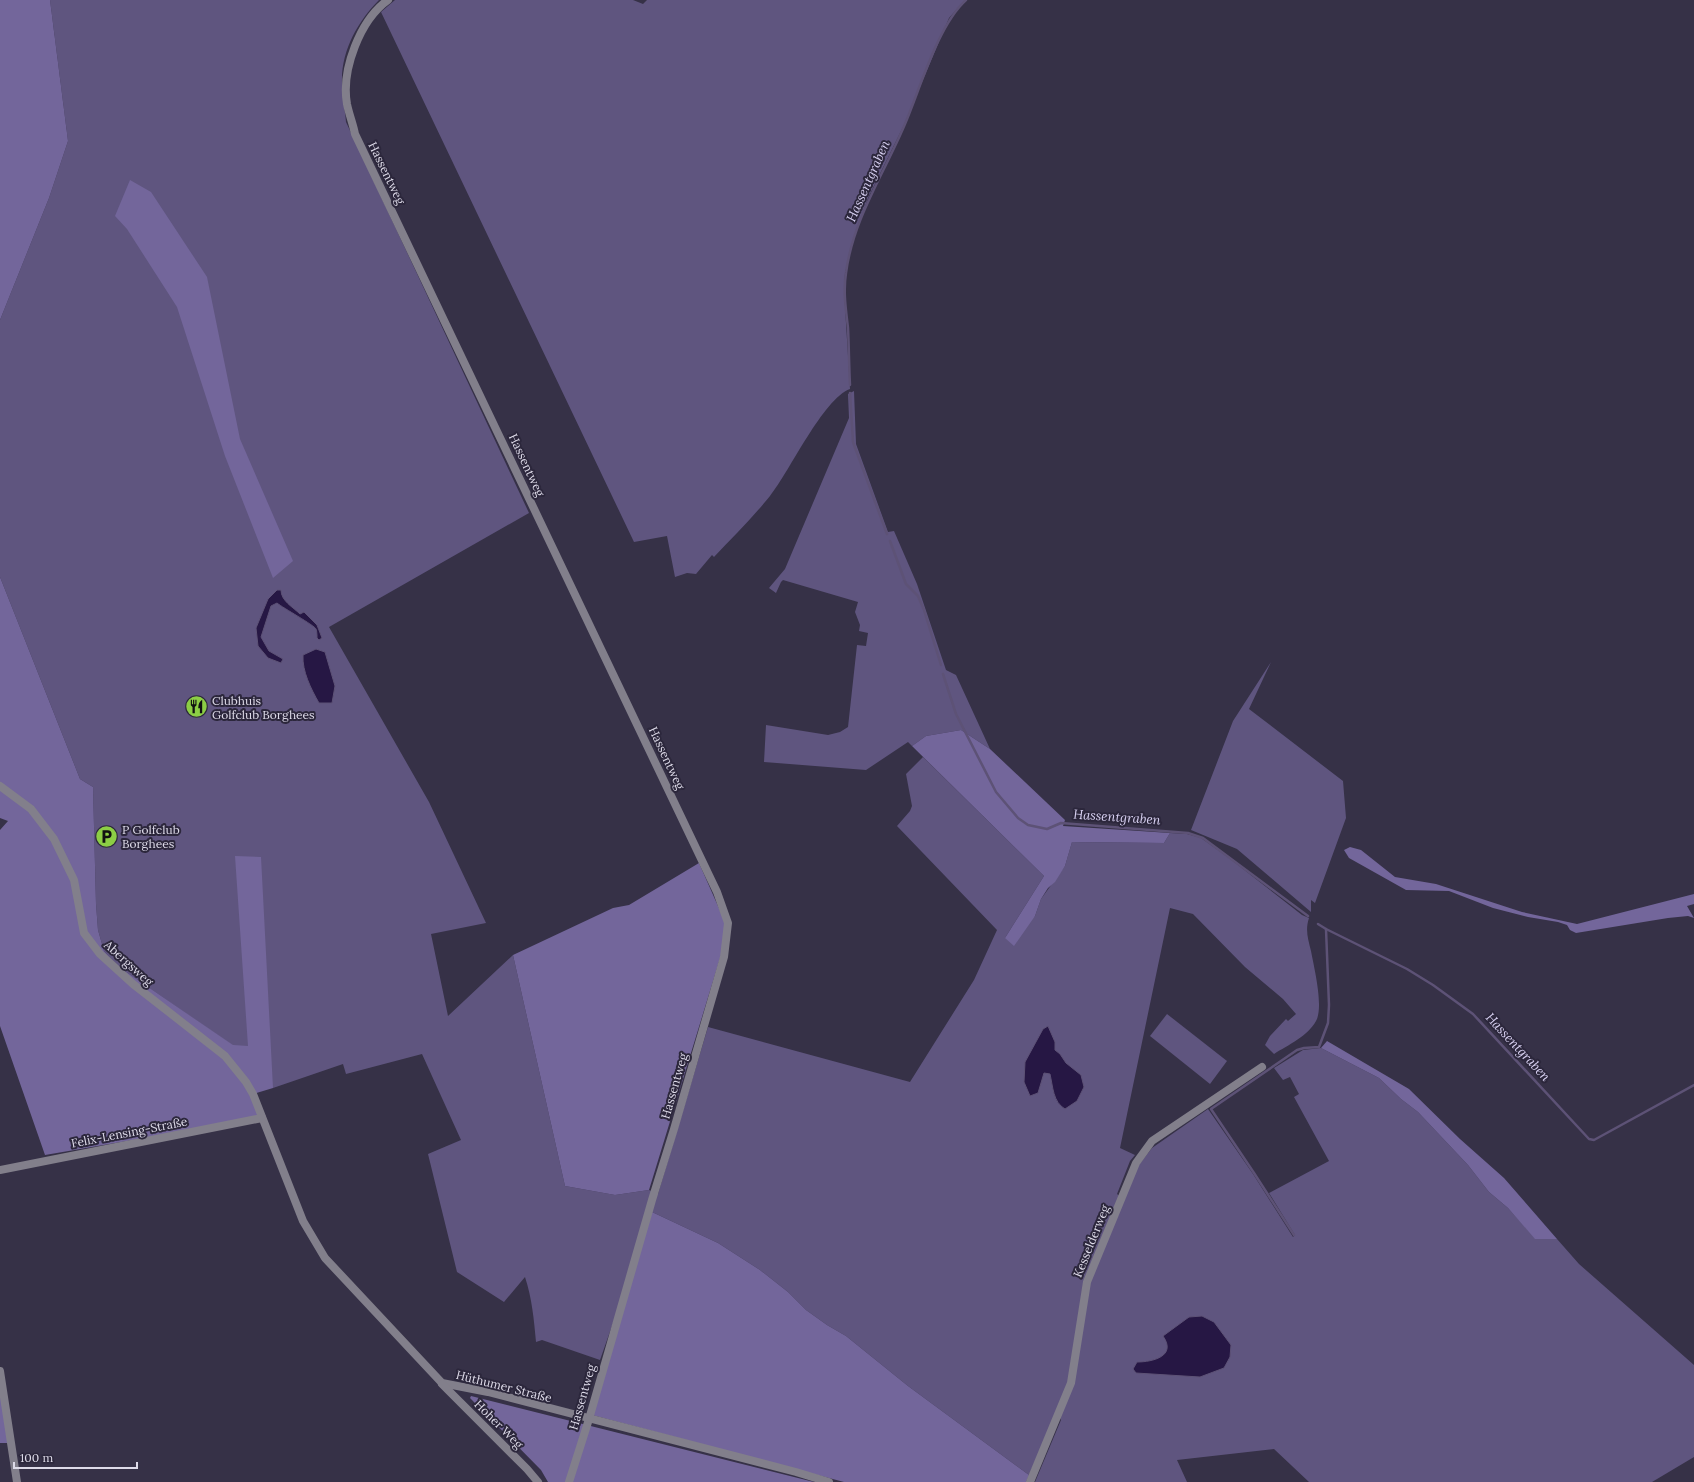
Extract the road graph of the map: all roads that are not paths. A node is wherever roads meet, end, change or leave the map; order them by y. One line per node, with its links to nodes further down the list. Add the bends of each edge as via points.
1 (388, 0): 8 (street, Hassentweg, via 366,24 354,48 347,75 347,103 355,134 718,892 728,923 724,957)
2 (0, 786): 4 (street, Abergsweg, via 31,809 54,839 74,880 84,933 100,954 133,984 225,1056 246,1082)
3 (1262, 1067): 13 (street, Kesselderweg, via 1152,1141 1136,1164 1087,1282 1071,1383)
4 (262, 1118): 5 (street, Felix-Lensing-Straße); 7 (street, Hüthumer Straße, via 303,1220 325,1258)
5 (0, 1170)
6 (0, 1371): 9 (street)
7 (442, 1383): 8 (street, Hüthumer Straße, via 488,1392); 10 (street, Hoher Weg)
8 (588, 1419): 11 (street, Hassentweg); 12 (street, Hüthumer Straße)
9 (17, 1482)
10 (538, 1482)
11 (569, 1482)
12 (829, 1482)
13 (1030, 1482)

